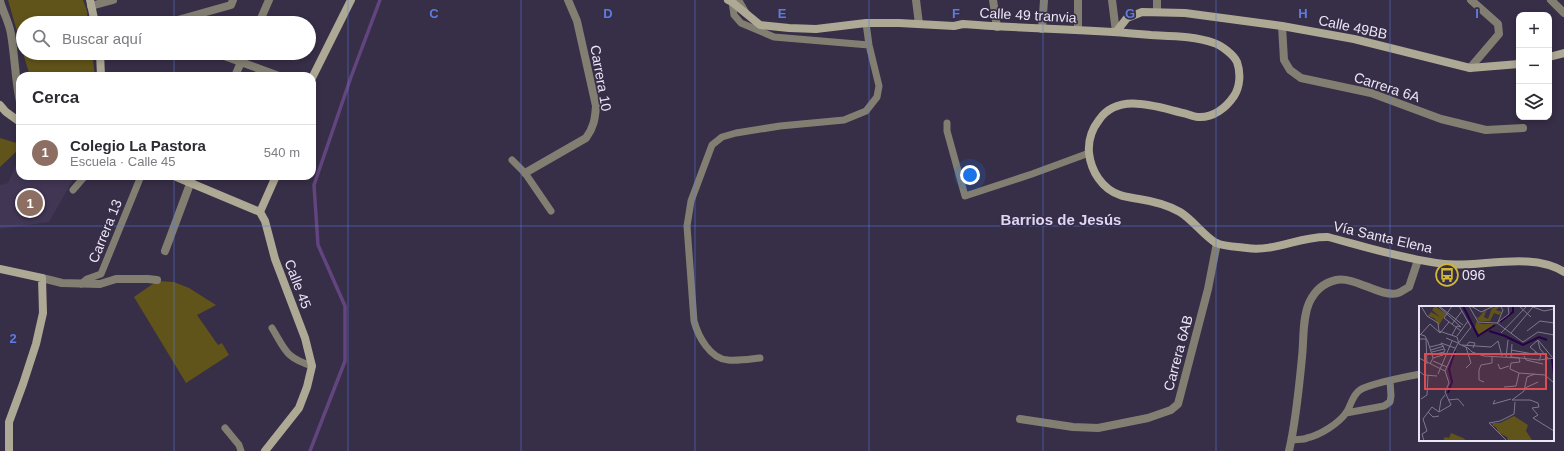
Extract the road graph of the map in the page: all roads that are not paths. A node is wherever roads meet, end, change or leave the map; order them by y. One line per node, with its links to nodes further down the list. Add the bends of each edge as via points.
1 (113, 0): 15 (street)
2 (269, 0): 21 (street)
3 (351, 0): 41 (main road)
4 (568, 0): 49 (street, Carrera 10, via 577,21 596,106 595,119 586,138)
5 (916, 0): 24 (street)
6 (993, 0): 26 (street)
7 (1044, 0): 27 (street)
8 (1078, 0): 28 (street)
9 (1112, 0): 29 (street)
10 (1157, 0): 17 (street)
11 (1471, 0): 37 (street, via 1498,24 1499,34)
12 (1551, 0): 18 (street)
13 (0, 1): 22 (street)
14 (733, 1): 23 (main road, Calle 49 tranvia, via 760,25 816,29); 30 (lane, via 734,15 741,23 774,37)
15 (91, 3): 19 (main road)
16 (232, 3): 20 (street)
17 (1157, 12): 25 (main road, Calle 49BB, via 1216,16); 29 (main road, Calle 49BB, via 1142,12 1127,18)
18 (1564, 13)
19 (94, 16)
20 (190, 16)
21 (263, 16)
22 (3, 17): 42 (street, via 10,32)
23 (866, 22): 24 (main road, Calle 49 tranvia); 30 (lane)
24 (919, 24): 26 (main road, Calle 49 tranvia)
25 (1282, 26): 37 (main road, Calle 49BB, via 1354,39); 46 (street, Carrera 6A, via 1284,60 1290,70 1302,78 1371,93 1441,119 1486,130)
26 (997, 27): 27 (main road, Calle 49 tranvia)
27 (1042, 30): 28 (main road, Calle 49 tranvia)
28 (1078, 30): 29 (main road, Calle 49 tranvia)
29 (1116, 32): 47 (main road, Calle 49 tranvia, via 1194,38 1215,43 1237,61 1240,76 1236,92 1227,105 1214,114 1198,117 1144,104 1125,104 1111,108 1101,116 1093,128)
30 (869, 45): 67 (lane, via 879,86 877,97 866,111 844,120 780,126 722,137 712,145 691,201 688,226 694,321 697,331 712,352 721,358)
31 (1564, 53): 32 (main road)
32 (1552, 55)
33 (100, 60): 38 (main road)
34 (235, 60): 35 (street)
35 (241, 62): 39 (street); 40 (street)
36 (1516, 64): 37 (main road, Calle 49BB)
37 (1470, 68)
38 (101, 72)
39 (237, 72)
40 (268, 72)
41 (315, 72)
42 (16, 86)
43 (0, 105): 44 (main road)
44 (16, 119)
45 (947, 123): 47 (lane, via 965,196)
46 (1524, 128)
47 (1089, 153): 58 (main road, via 1094,174 1102,184 1119,195 1150,201 1180,212)
48 (512, 160): 49 (lane)
49 (525, 173): 56 (lane)
50 (82, 180): 55 (lane)
51 (139, 180): 65 (lane, Carrera 13, via 101,274)
52 (191, 180): 59 (street)
53 (193, 180): 57 (main road)
54 (274, 180): 57 (main road)
55 (74, 190)
56 (551, 211)
57 (260, 212): 68 (main road, Calle 45, via 265,221 279,273 305,338)
58 (1217, 243): 60 (main road, Vía Santa Elena, via 1260,249 1314,237 1328,237); 72 (street, Carrera 6AB, via 1208,289 1178,404 1171,410 1148,418 1098,428)
59 (165, 251)
60 (1418, 260): 62 (main road, Vía Santa Elena, via 1456,265 1524,262 1545,264); 74 (street, via 1409,287 1397,293 1381,292 1356,282 1337,280 1324,285 1315,293 1305,316)
61 (0, 269): 63 (main road)
62 (1564, 272)
63 (42, 278): 65 (street); 75 (main road, via 43,313 24,384 9,422)
64 (157, 280): 65 (street, via 116,279 100,284)
65 (81, 284)
66 (272, 328): 68 (lane, via 287,354 296,361)
67 (760, 358)
68 (312, 366): 77 (main road, via 299,408)
69 (1419, 374): 70 (lane)
70 (1390, 381): 71 (lane, via 1359,390); 71 (lane, via 1390,402 1384,406)
71 (1346, 413): 74 (lane, via 1321,433 1306,439)
72 (1020, 419)
73 (225, 428): 76 (lane)
74 (1292, 440): 78 (street)
75 (9, 451)
76 (241, 451)
77 (265, 451)
78 (1289, 451)

